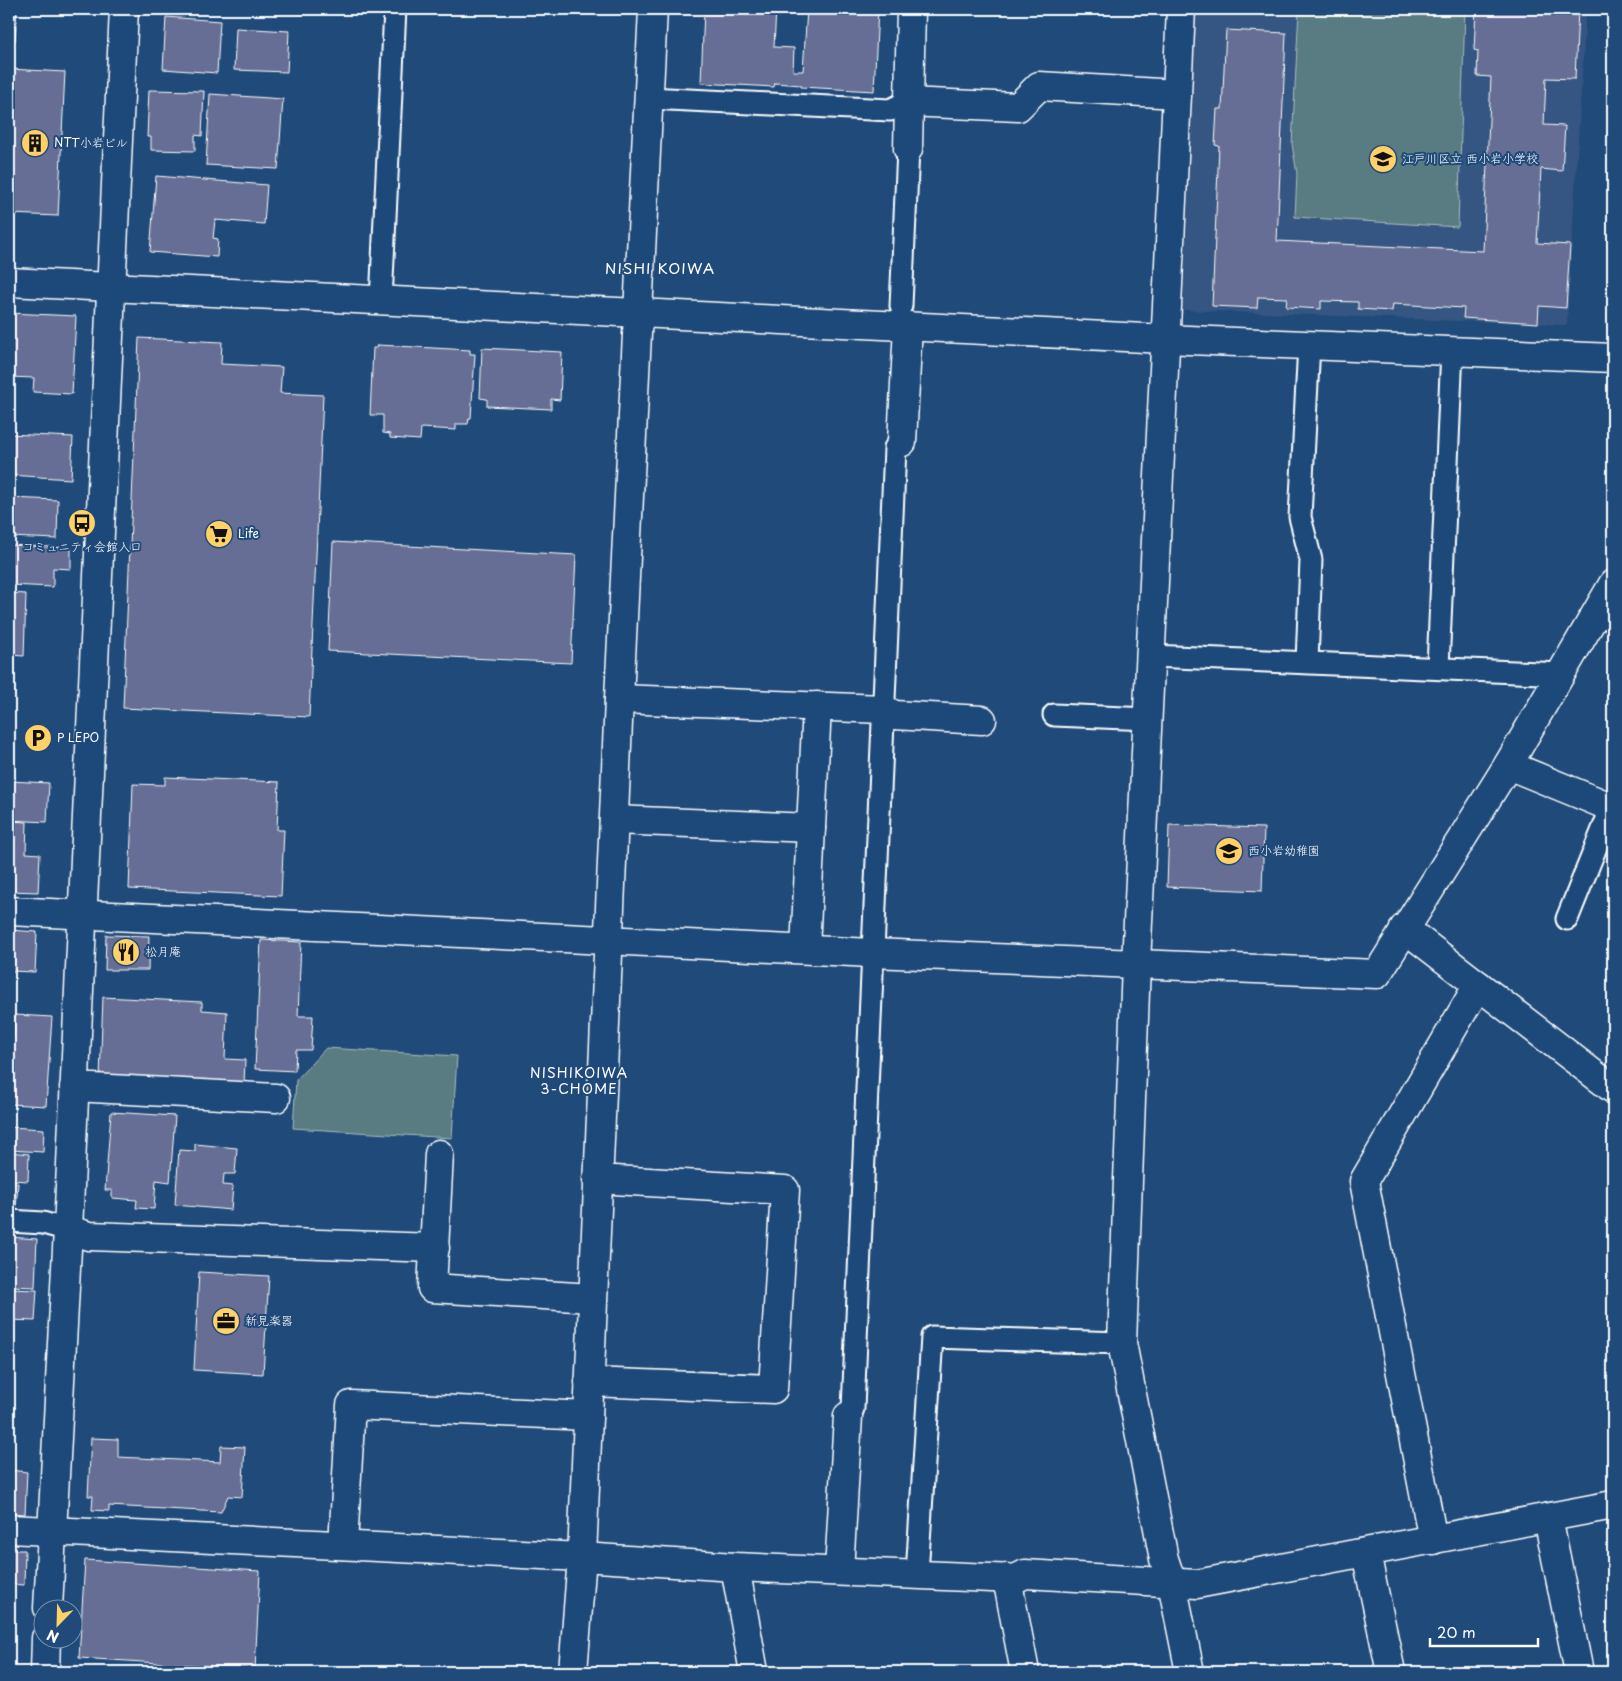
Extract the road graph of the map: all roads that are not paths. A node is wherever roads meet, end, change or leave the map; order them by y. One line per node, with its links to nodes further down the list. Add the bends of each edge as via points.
1 (124, 9): 11 (street)
2 (395, 9): 12 (lane)
3 (653, 9): 7 (street)
4 (911, 9): 8 (street)
5 (1181, 9): 6 (street)
6 (1177, 94): 8 (street, via 1039,86 1018,107); 15 (street)
7 (648, 98): 8 (lane, via 890,110); 13 (street)
8 (907, 102): 9 (street)
9 (908, 149): 14 (lane)
10 (9, 282): 11 (street)
11 (112, 288): 12 (street); 37 (street)
12 (381, 301): 13 (street)
13 (638, 312): 14 (street); 26 (street)
14 (905, 316): 15 (street); 19 (street)
15 (1166, 339): 16 (street); 22 (street)
16 (1309, 344): 17 (street); 23 (lane, via 1300,517 1311,560)
17 (1452, 350): 18 (street); 24 (lane)
18 (1613, 358)
19 (902, 442): 28 (lane, via 895,448)
20 (1613, 584): 21 (street)
21 (1605, 617): 25 (street)
22 (1152, 656): 23 (lane); 30 (street)
23 (1307, 662): 24 (lane)
24 (1438, 667): 25 (lane)
25 (1561, 674): 32 (street)
26 (619, 699): 27 (street); 34 (street)
27 (818, 706): 28 (street); 35 (street)
28 (884, 709): 31 (street, via 894,715); 42 (lane)
29 (1054, 715): 30 (lane)
30 (1149, 719): 43 (street)
31 (982, 720)
32 (1508, 764): 33 (street); 39 (street)
33 (1612, 808): 38 (lane)
34 (614, 820): 35 (street); 40 (street)
35 (811, 828): 41 (street)
36 (9, 911): 37 (street)
37 (81, 914): 40 (street); 45 (street)
38 (1567, 919)
39 (1404, 928): 43 (street, via 1377,974); 44 (street)
40 (609, 940): 41 (street); 49 (street)
41 (805, 949): 42 (street)
42 (872, 953): 43 (street); 57 (lane, via 853,1409)
43 (1136, 964): 54 (street)
44 (1478, 985): 46 (street); 62 (street, via 1364,1181)
45 (74, 1088): 47 (street); 51 (street)
46 (1613, 1089)
47 (276, 1098)
48 (440, 1154): 52 (street)
49 (597, 1179): 53 (street); 55 (street, via 785,1190 773,1389)
50 (9, 1221): 51 (lane, via 43,1223)
51 (68, 1230): 52 (street, via 90,1236); 61 (street)
52 (435, 1248): 53 (street, via 432,1288)
53 (592, 1298): 55 (street)
54 (1122, 1343): 68 (lane, via 932,1337); 70 (street, via 1164,1559)
55 (589, 1382): 56 (street)
56 (588, 1416): 63 (street, via 351,1405); 65 (street)
57 (848, 1416): 67 (street)
58 (1613, 1505): 59 (street)
59 (1548, 1518): 62 (street); 79 (street)
60 (9, 1529): 61 (street)
61 (51, 1531): 63 (street); 71 (street)
62 (1433, 1540): 64 (street)
63 (343, 1545): 65 (street)
64 (1366, 1553): 70 (street, via 1197,1584); 78 (street)
65 (582, 1557): 66 (street); 74 (street)
66 (735, 1567): 67 (street); 75 (street)
67 (839, 1571): 68 (street)
68 (917, 1574): 69 (street)
69 (1007, 1578): 70 (street, via 1024,1574); 76 (street)
70 (1172, 1583): 77 (street)
71 (48, 1598)
72 (46, 1648): 73 (street)
73 (45, 1672)
74 (573, 1672)
75 (754, 1672)
76 (1025, 1672)
77 (1190, 1672)
78 (1391, 1672)
79 (1579, 1672)

